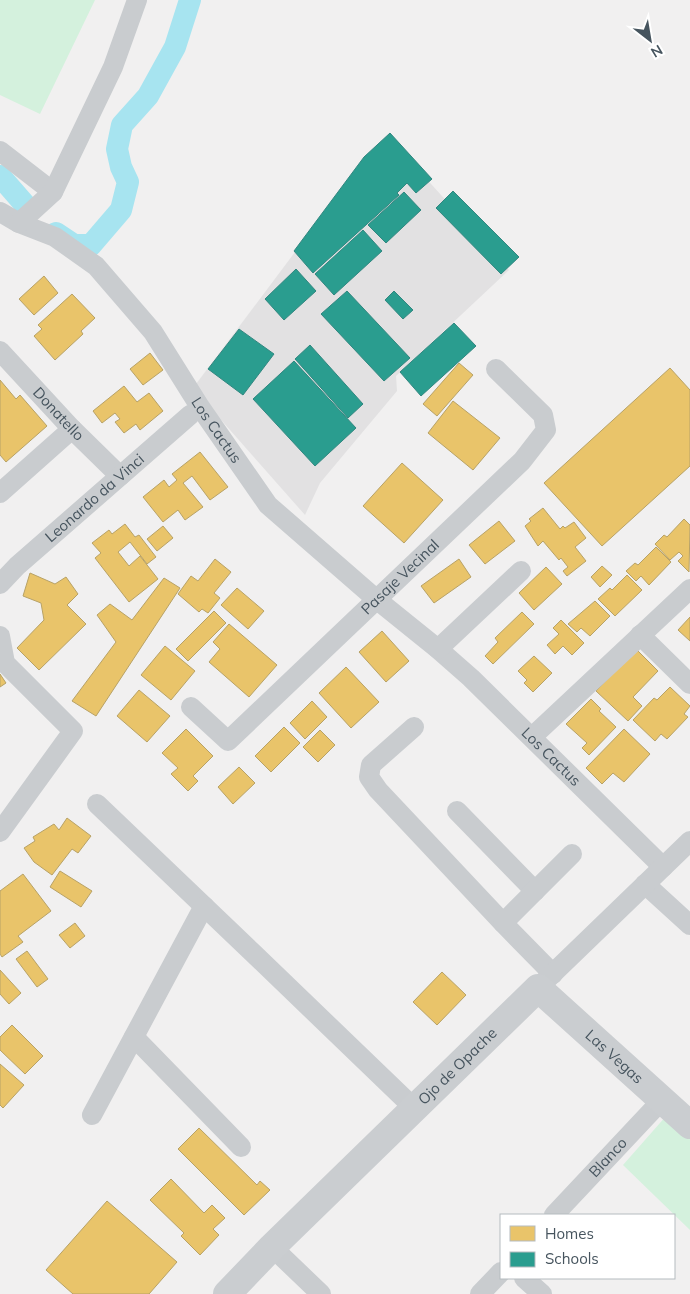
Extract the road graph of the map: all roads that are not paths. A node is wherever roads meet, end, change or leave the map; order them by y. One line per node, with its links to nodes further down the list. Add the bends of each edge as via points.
1 (136, 0): 3 (street, via 114,67)
2 (0, 151): 3 (street)
3 (53, 192): 5 (street)
4 (0, 212): 5 (street, Los Cactus)
5 (19, 223): 15 (street, Los Cactus, via 54,237 96,266 153,332 268,505)
6 (0, 351): 9 (street, Donatello)
7 (496, 369): 15 (street, Pasaje Vecinal, via 543,415 546,430 522,461)
8 (190, 415): 10 (street, Leonardo da Vinci)
9 (72, 429): 10 (street, Donatello); 11 (street)
10 (120, 476): 13 (street, Leonardo da Vinci)
11 (0, 494)
12 (521, 572): 18 (street)
13 (0, 584)
14 (690, 589): 16 (street)
15 (376, 599): 18 (street, Los Cactus); 20 (street, Pasaje Vecinal, via 228,741)
16 (640, 635): 19 (street); 22 (street)
17 (0, 636): 25 (street, via 5,663 73,731)
18 (438, 649): 22 (street, Los Cactus)
19 (690, 684)
20 (191, 707)
21 (414, 727): 32 (street, via 371,765 370,777 378,790)
22 (532, 737): 28 (street, Los Cactus)
23 (97, 804): 31 (street)
24 (457, 811): 30 (street)
25 (0, 832)
26 (690, 841): 28 (street, Ojo de Opache)
27 (572, 854): 30 (street)
28 (663, 867): 29 (street, Ojo de Opache)
29 (646, 884): 33 (street); 34 (street, Ojo de Opache)
30 (535, 891): 32 (street)
31 (204, 906): 35 (street); 37 (street)
32 (503, 923): 34 (street)
33 (690, 925)
34 (546, 981): 36 (main road, Las Vegas); 37 (main road, Ojo de Opache)
35 (134, 1037): 38 (street); 40 (street)
36 (662, 1100): 39 (main road, Las Vegas); 41 (street, Blanco)
37 (414, 1108): 42 (main road, Ojo de Opache)
38 (92, 1115)
39 (690, 1125)
40 (241, 1147)
41 (555, 1214)
42 (272, 1247): 45 (main road, Ojo de Opache); 46 (street)
43 (500, 1273): 47 (street)
44 (525, 1279): 48 (street)
45 (227, 1294)
46 (321, 1294)
47 (480, 1294)
48 (542, 1294)

